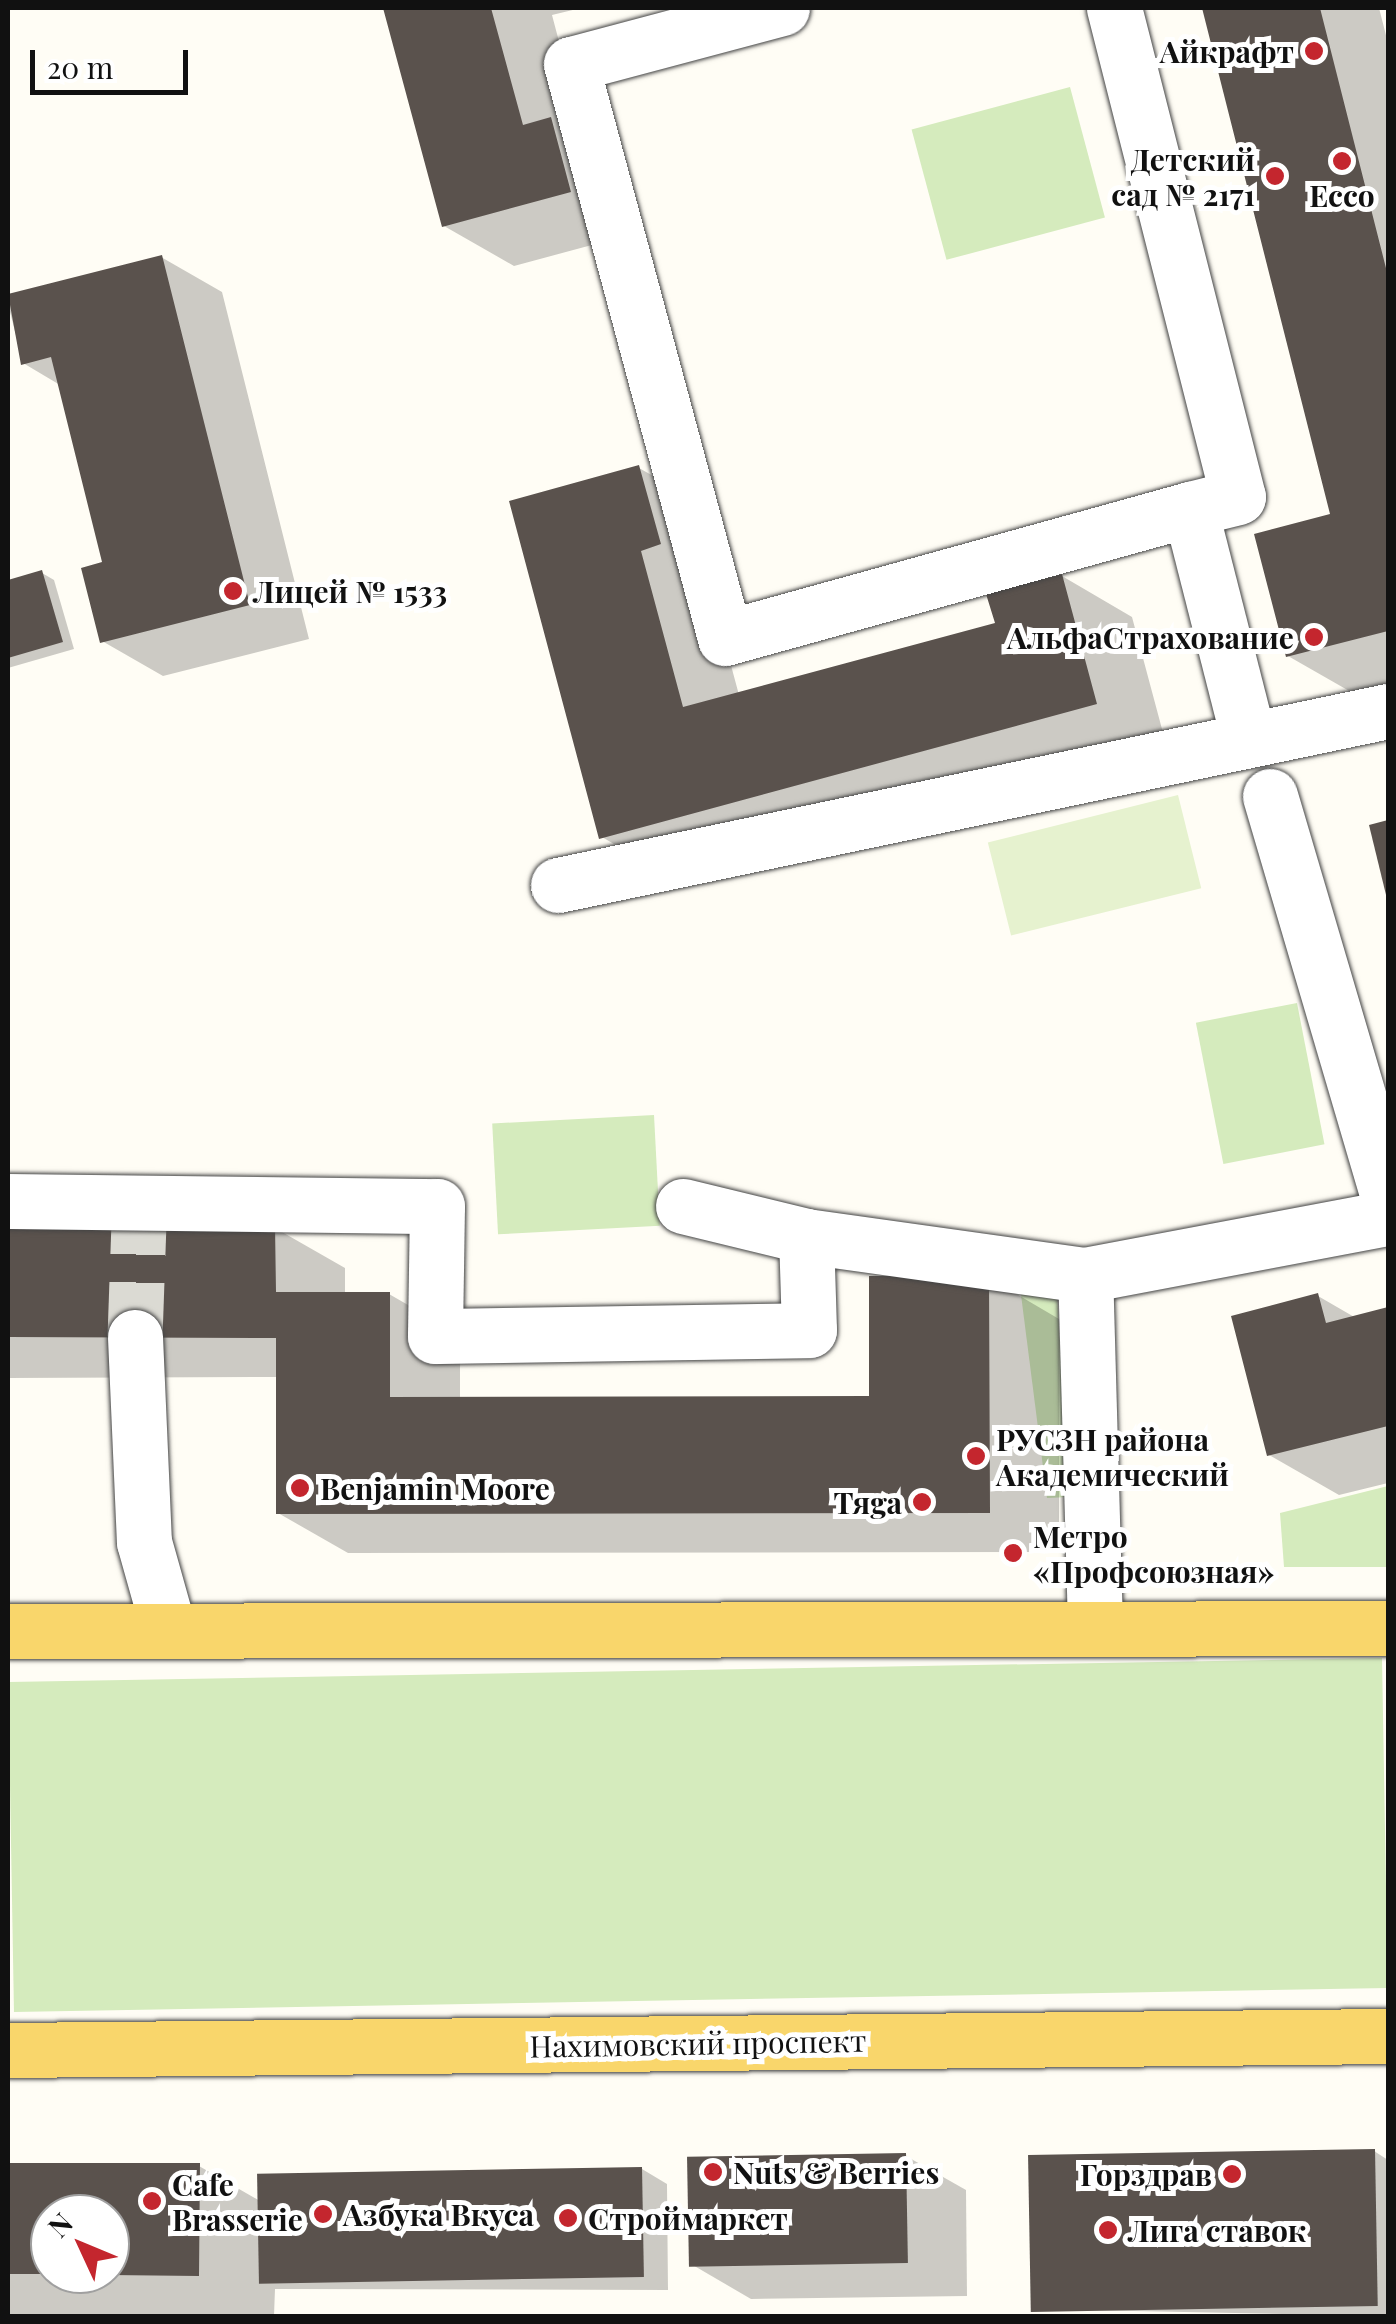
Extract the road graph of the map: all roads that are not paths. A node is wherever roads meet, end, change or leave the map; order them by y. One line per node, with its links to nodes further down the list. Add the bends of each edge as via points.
1 (782, 8): 3 (lane, via 571,64 725,638)
2 (1114, 8): 3 (lane, via 1238,497)
3 (1190, 509): 5 (lane)
4 (1388, 711): 5 (lane)
5 (1248, 736): 7 (lane)
6 (1270, 796): 8 (lane)
7 (558, 886)
8 (1388, 1198)
9 (8, 1200): 12 (lane, via 139,1212 437,1206 434,1336 809,1330)
10 (683, 1206): 12 (lane)
11 (1388, 1218): 13 (lane)
12 (806, 1236): 13 (lane)
13 (1084, 1275): 15 (lane)
14 (135, 1336): 17 (lane, via 144,1542)
15 (1095, 1626): 16 (main road); 17 (main road)
16 (1386, 1630)
17 (169, 1631): 18 (main road)
18 (8, 1632)
19 (1388, 2036): 20 (main road, Нахимовский проспект)
20 (8, 2050)

